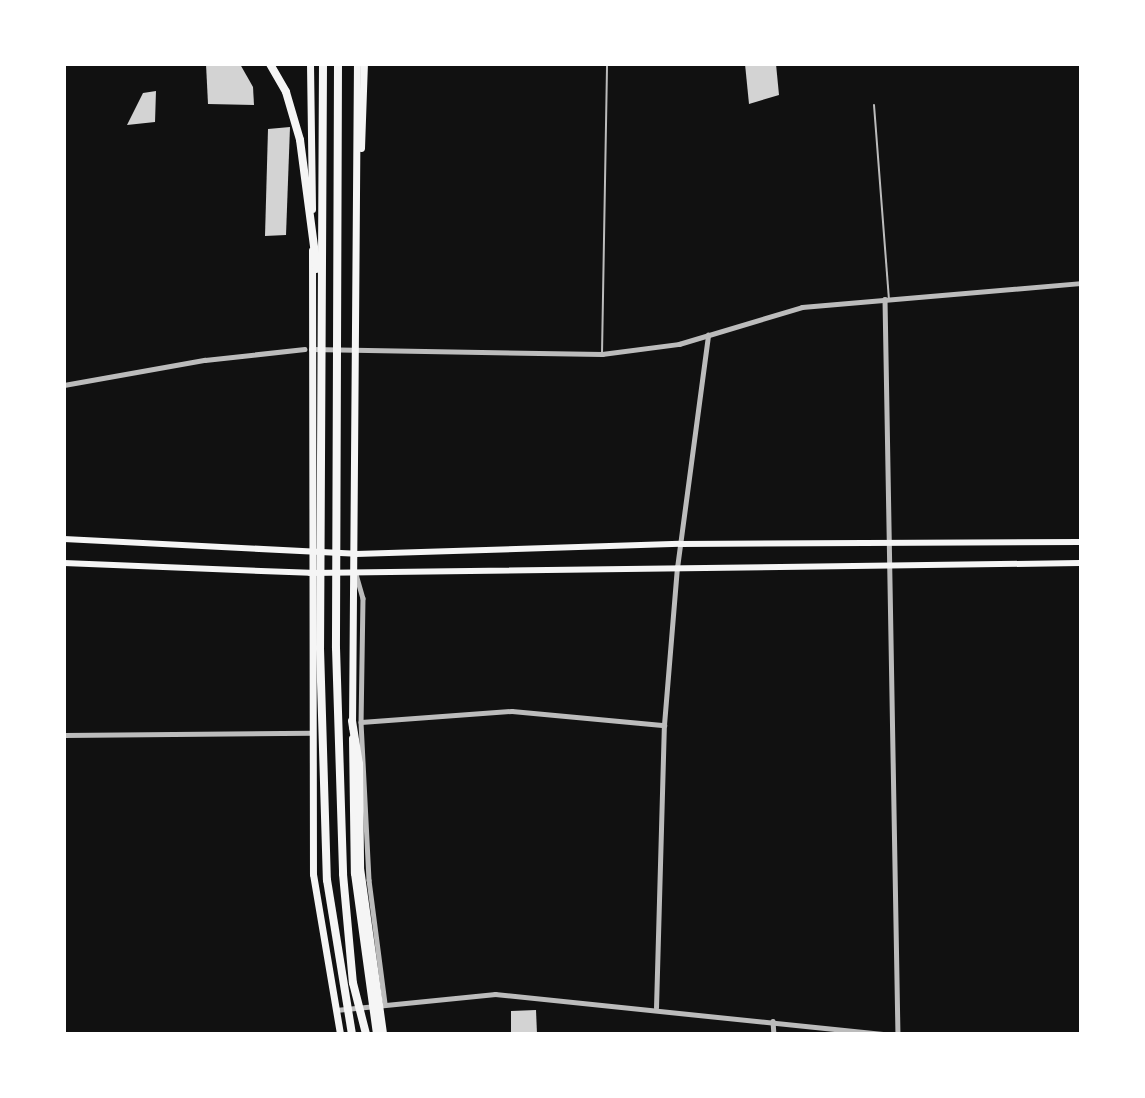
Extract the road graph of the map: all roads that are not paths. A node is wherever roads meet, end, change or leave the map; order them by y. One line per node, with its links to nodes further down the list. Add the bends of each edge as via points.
1 (270, 64): 13 (highway, via 286,92 300,140)
2 (293, 64): 3 (lane)
3 (302, 64)
4 (310, 64): 16 (main road)
5 (323, 64): 13 (highway)
6 (339, 64): 43 (highway, via 340,755 351,962)
7 (357, 64): 11 (main road)
8 (364, 64): 11 (main road)
9 (607, 64): 18 (lane)
10 (874, 105): 14 (lane)
11 (357, 172): 17 (main road)
12 (1080, 283): 14 (street)
13 (320, 296): 42 (highway, via 320,648 327,880)
14 (887, 298): 15 (street, via 781,310); 22 (street)
15 (708, 335): 18 (street); 23 (street)
16 (308, 349): 17 (street); 19 (street, via 205,360); 24 (main road)
17 (358, 350): 18 (street); 25 (main road)
18 (602, 354)
19 (64, 385)
20 (64, 538): 24 (main road)
21 (1080, 542): 22 (main road)
22 (891, 543): 23 (main road); 28 (street)
23 (680, 544): 25 (main road); 29 (street)
24 (310, 552): 25 (main road); 31 (main road)
25 (356, 554): 30 (main road)
26 (64, 563): 31 (main road)
27 (1080, 563): 28 (main road)
28 (890, 565): 29 (main road); 48 (street)
29 (677, 568): 30 (main road); 33 (street)
30 (355, 571): 31 (main road); 32 (main road)
31 (310, 573): 34 (main road)
32 (356, 722): 33 (street, via 512,711); 36 (street, via 369,880); 37 (main road, via 354,873); 45 (highway, via 360,868)
33 (664, 724): 38 (street)
34 (311, 733): 35 (street); 39 (main road, via 313,874)
35 (64, 735)
36 (385, 1004): 37 (street); 38 (street, via 482,994)
37 (370, 1006): 39 (street); 44 (main road)
38 (656, 1008): 40 (street)
39 (335, 1010): 41 (main road)
40 (773, 1021): 46 (street); 47 (street)
41 (340, 1034)
42 (352, 1034)
43 (366, 1034)
44 (376, 1034)
45 (383, 1034)
46 (774, 1034)
47 (885, 1034)
48 (898, 1034)

